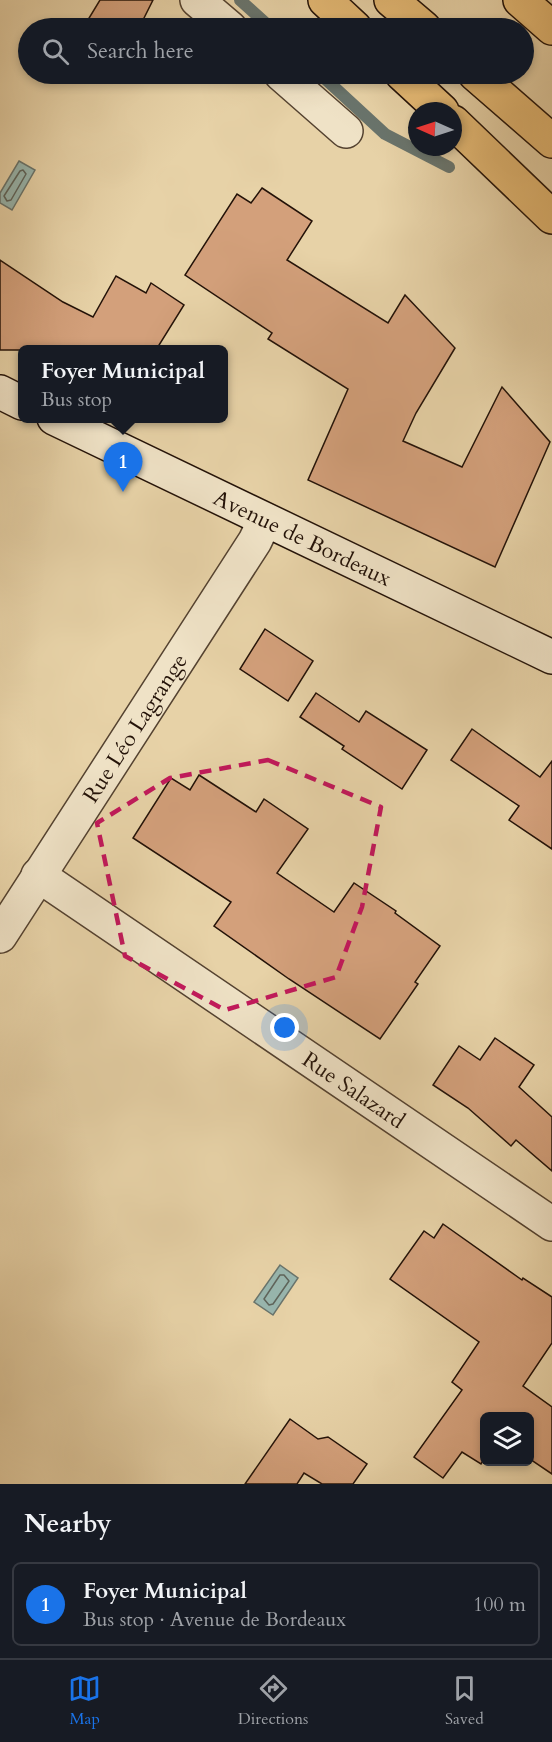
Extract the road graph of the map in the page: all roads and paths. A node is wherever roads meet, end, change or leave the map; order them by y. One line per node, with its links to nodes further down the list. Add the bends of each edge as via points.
1 (197, 0): 5 (street)
2 (326, 0): 6 (highway)
3 (391, 0): 7 (highway)
4 (520, 0): 8 (highway)
5 (218, 18)
6 (345, 18)
7 (412, 18)
8 (552, 28)
9 (292, 84): 13 (street)
10 (413, 84): 12 (highway)
11 (486, 84): 15 (highway)
12 (432, 102)
13 (346, 131)
14 (462, 131): 16 (highway)
15 (552, 141)
16 (552, 217)
17 (0, 393): 18 (street)
18 (18, 401)
19 (64, 423): 20 (street, Avenue de Bordeaux)
20 (265, 520): 21 (street, Avenue de Bordeaux); 22 (street, Rue Léo Lagrange)
21 (552, 657)
22 (38, 875): 23 (street, Rue Léo Lagrange); 24 (street, Rue Salazard)
23 (0, 936)
24 (552, 1224)

